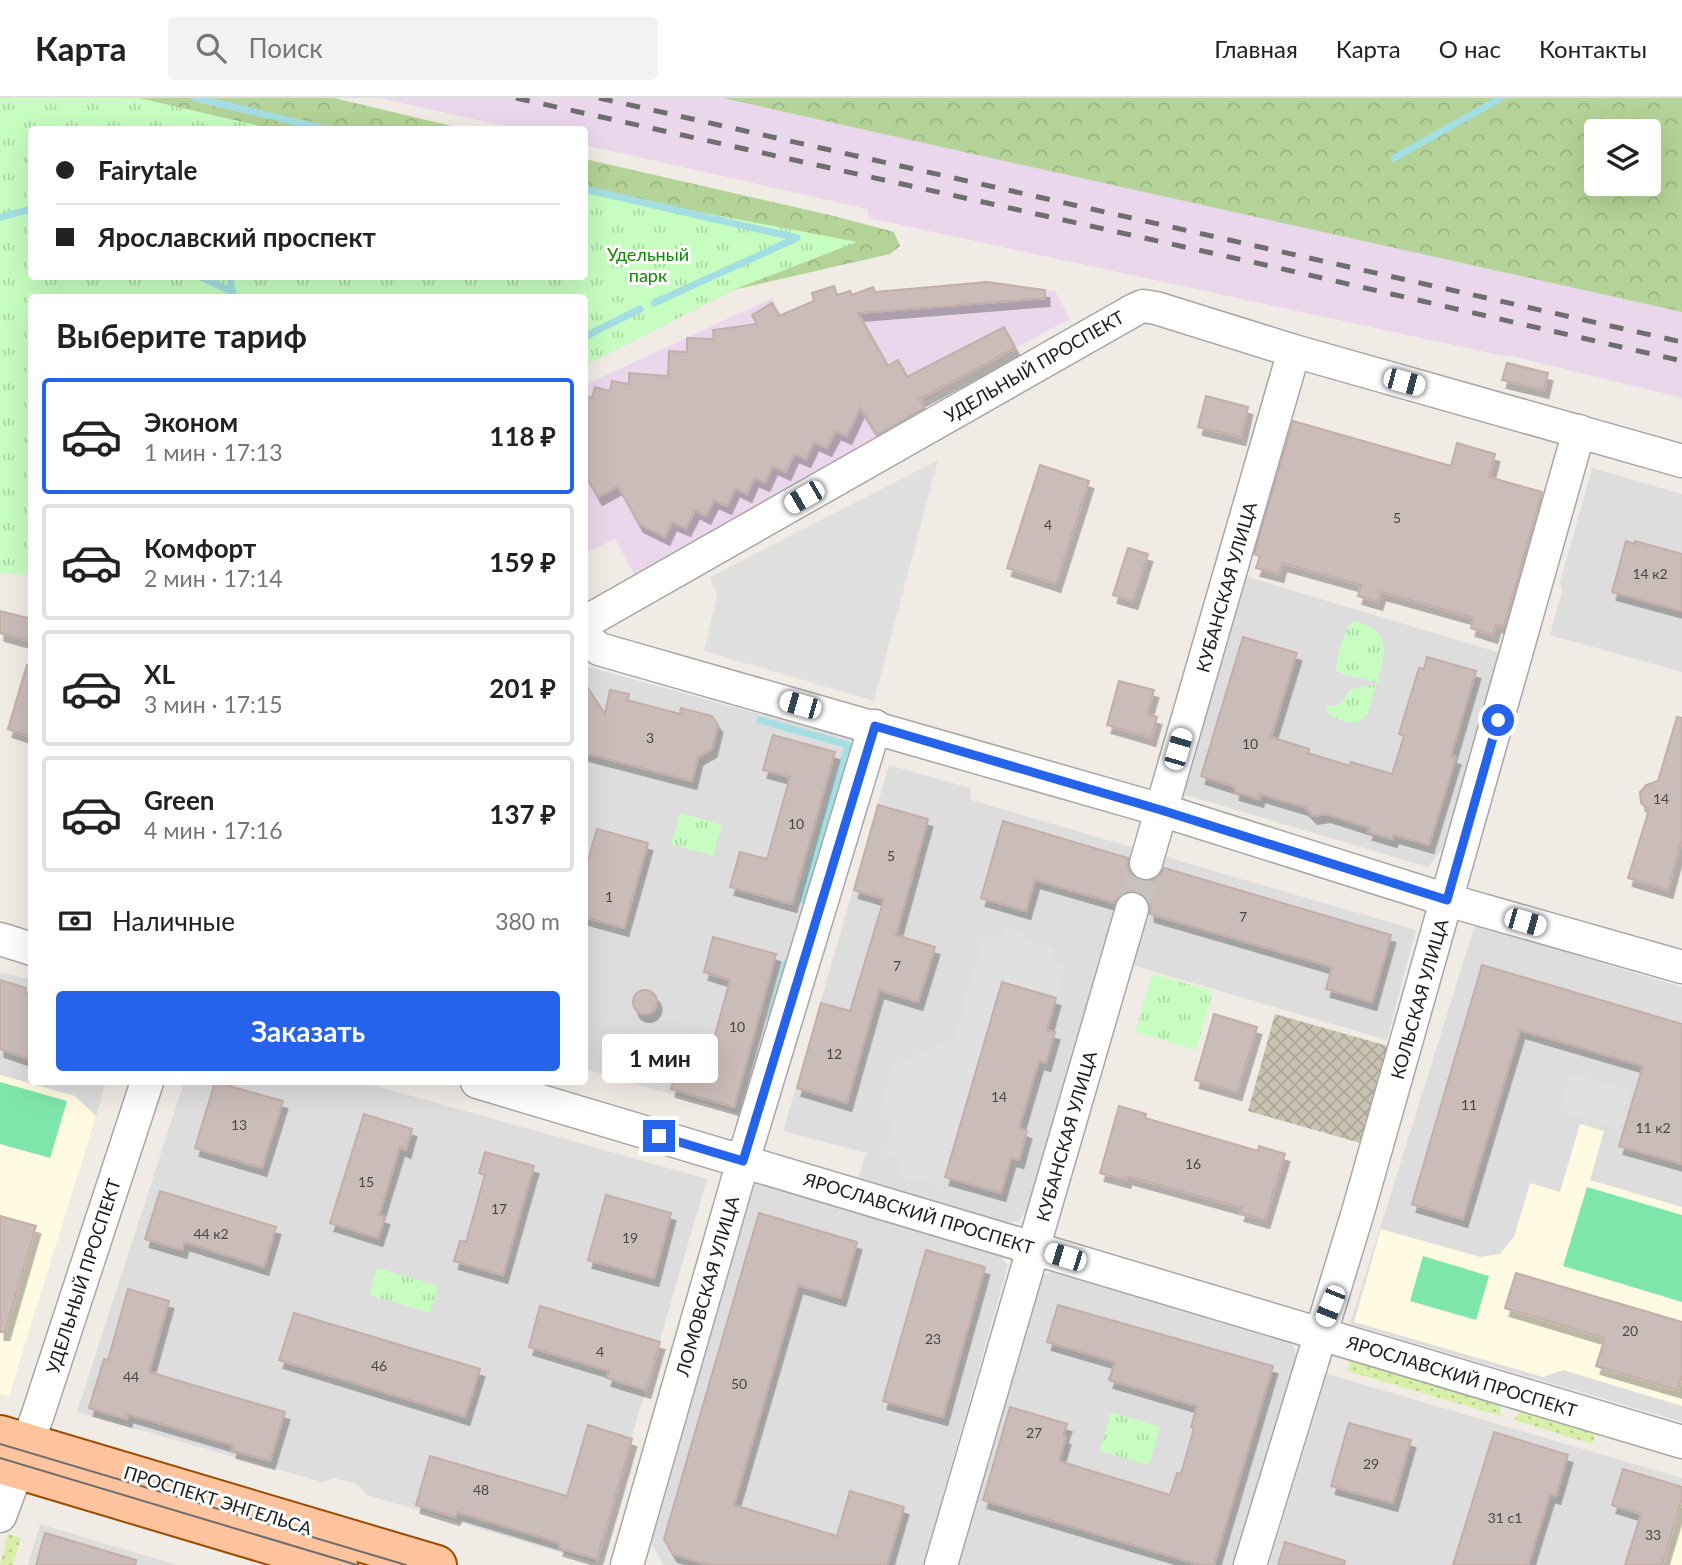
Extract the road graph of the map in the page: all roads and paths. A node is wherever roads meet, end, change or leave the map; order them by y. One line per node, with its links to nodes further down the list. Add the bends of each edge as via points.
1 (1294, 351): 2 (street, УДЕЛЬНЫЙ ПРОСПЕКТ); 4 (street, УДЕЛЬНЫЙ ПРОСПЕКТ, via 1156,308 1138,307); 7 (street, КУБАНСКАЯ УЛИЦА)
2 (1579, 430): 3 (street, УДЕЛЬНЫЙ ПРОСПЕКТ); 9 (street, КОЛЬСКАЯ УЛИЦА)
3 (1682, 461)
4 (588, 621)
5 (588, 639): 6 (street, via 599,649)
6 (875, 726): 7 (street); 16 (street, ЛОМОВСКАЯ УЛИЦА)
7 (1161, 810): 8 (street, КУБАНСКАЯ УЛИЦА); 9 (street)
8 (1146, 863)
9 (1447, 900): 13 (street); 18 (street, КОЛЬСКАЯ УЛИЦА)
10 (1132, 909): 17 (street, КУБАНСКАЯ УЛИЦА)
11 (0, 939): 12 (street)
12 (28, 947)
13 (1682, 967)
14 (146, 1085): 20 (street, УДЕЛЬНЫЙ ПРОСПЕКТ)
15 (487, 1085): 16 (street, ЯРОСЛАВСКИЙ ПРОСПЕКТ)
16 (743, 1161): 17 (street, ЯРОСЛАВСКИЙ ПРОСПЕКТ); 24 (street, ЛОМОВСКАЯ УЛИЦА)
17 (1034, 1248): 18 (street, ЯРОСЛАВСКИЙ ПРОСПЕКТ); 25 (street, КУБАНСКАЯ УЛИЦА)
18 (1319, 1334): 19 (street, ЯРОСЛАВСКИЙ ПРОСПЕКТ); 26 (street, КОЛЬСКАЯ УЛИЦА)
19 (1682, 1443)
20 (11, 1453): 21 (street, УДЕЛЬНЫЙ ПРОСПЕКТ); 22 (main road, ПРОСПЕКТ ЭНГЕЛЬСА); 23 (main road, ПРОСПЕКТ ЭНГЕЛЬСА)
21 (0, 1516)
22 (338, 1565)
23 (437, 1565)
24 (627, 1565)
25 (942, 1565)
26 (1251, 1565)

